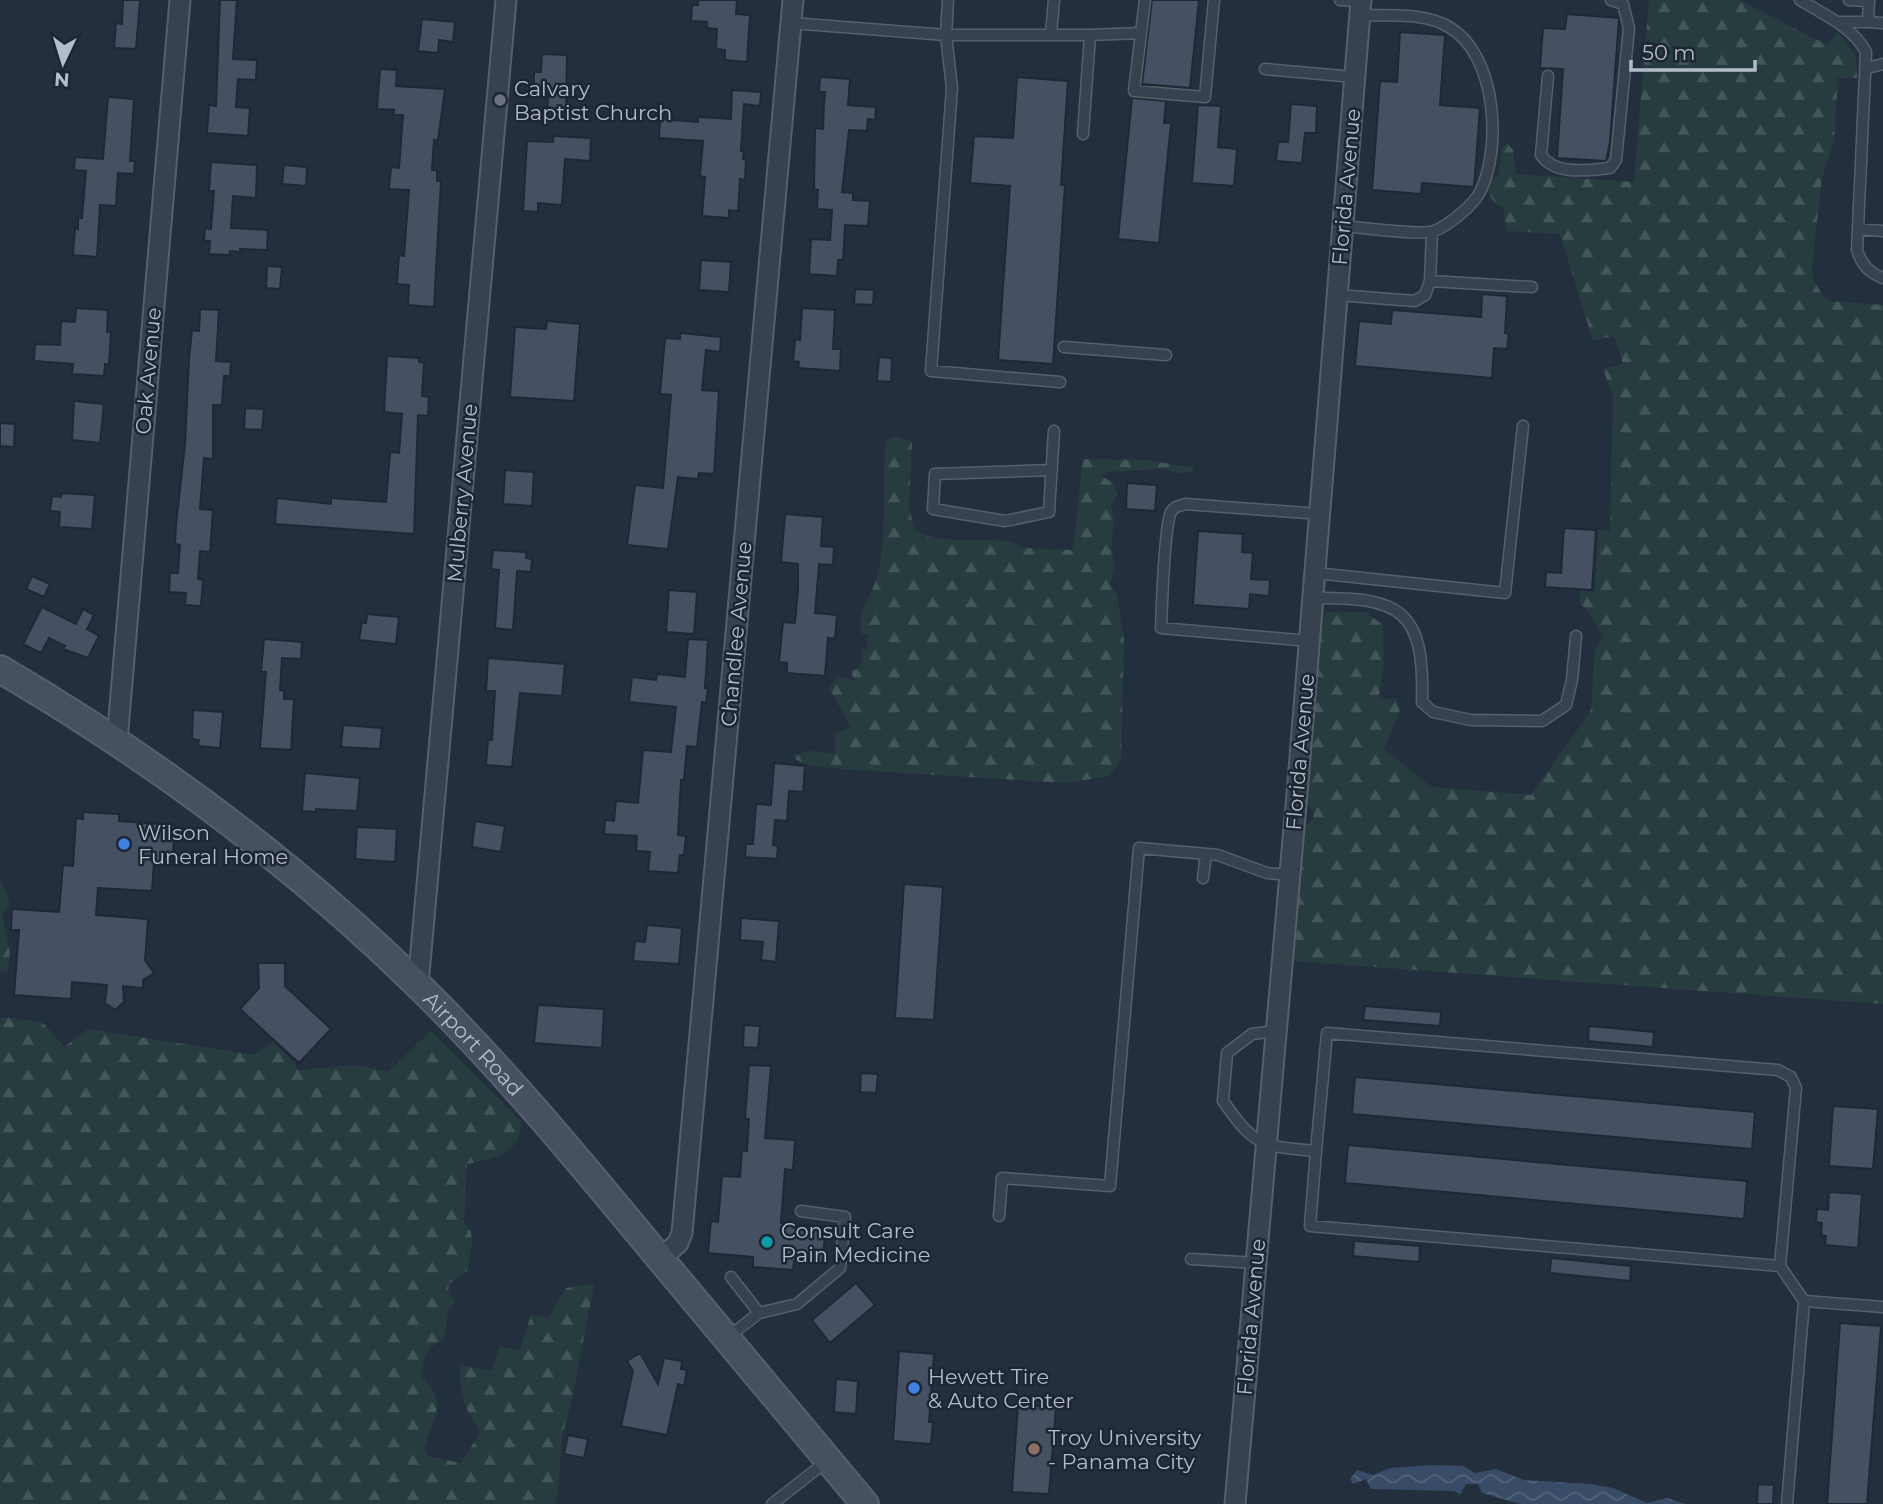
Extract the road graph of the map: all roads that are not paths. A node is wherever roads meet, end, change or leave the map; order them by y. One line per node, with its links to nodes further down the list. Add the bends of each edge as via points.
1 (180, 0): 47 (street, Oak Avenue)
2 (506, 0): 51 (street, Mulberry Avenue)
3 (793, 0): 15 (street, Chandlee Avenue)
4 (948, 0): 19 (lane)
5 (1054, 0): 18 (lane)
6 (1145, 0): 17 (lane)
7 (1214, 0): 17 (lane, via 1205,97 1134,91)
8 (1340, 0): 12 (lane)
9 (1611, 0): 24 (lane, via 1623,4 1629,28 1616,160 1610,168 1560,169 1547,164 1541,155)
10 (1800, 0): 13 (lane)
11 (1849, 0): 14 (lane, via 1869,1)
12 (1360, 5): 25 (street, Florida Avenue); 30 (lane, via 1451,27 1485,71 1493,104 1489,163 1481,190 1469,207)
13 (1836, 22): 14 (lane); 22 (lane, via 1860,40)
14 (1868, 22): 16 (lane)
15 (791, 23): 19 (lane); 57 (street, Chandlee Avenue, via 682,1233 678,1244)
16 (1883, 23)
17 (1141, 33): 20 (lane)
18 (1051, 34): 19 (lane); 20 (lane)
19 (946, 35): 37 (lane, via 952,88 930,371)
20 (1090, 35): 26 (lane)
21 (1883, 64): 22 (lane)
22 (1867, 68): 28 (lane)
23 (1265, 69): 25 (lane)
24 (1548, 76)
25 (1354, 77): 27 (street, Florida Avenue)
26 (1083, 134)
27 (1343, 226): 30 (lane); 34 (street, Florida Avenue)
28 (1858, 229): 29 (lane); 31 (lane, via 1861,262)
29 (1883, 231)
30 (1432, 232): 32 (lane)
31 (1883, 278)
32 (1430, 281): 33 (lane); 34 (lane, via 1425,295 1415,301)
33 (1532, 287)
34 (1337, 295): 41 (street, Florida Avenue)
35 (1064, 346): 36 (lane)
36 (1166, 355)
37 (1060, 382)
38 (1523, 426): 42 (lane, via 1504,593)
39 (1054, 431): 40 (lane)
40 (1052, 470): 40 (lane, via 1049,512 1034,517 1005,521 933,509 935,474)
41 (1320, 514): 42 (street, Florida Avenue); 45 (lane, via 1175,507 1166,563 1161,628)
42 (1315, 573): 43 (street, Florida Avenue)
43 (1313, 597): 44 (lane, via 1358,597 1391,605 1410,621 1420,650 1422,702 1433,712 1471,720 1542,721 1566,705); 45 (street, Florida Avenue)
44 (1576, 636)
45 (1310, 641): 49 (street, Florida Avenue)
46 (0, 669): 47 (main road, Airport Road)
47 (117, 741): 51 (main road, Airport Road, via 270,856)
48 (1206, 853): 49 (lane, via 1267,873); 50 (lane); 56 (lane, via 1139,848 1110,1186 1002,1178)
49 (1290, 875): 52 (street, Florida Avenue)
50 (1203, 878)
51 (418, 985): 57 (main road, Airport Road, via 523,1094)
52 (1276, 1031): 53 (street, Florida Avenue); 53 (lane, via 1252,1034 1227,1053 1223,1101 1239,1125)
53 (1266, 1146): 54 (lane); 59 (street, Florida Avenue)
54 (1316, 1151): 60 (lane, via 1310,1226); 60 (lane, via 1327,1033 1778,1070 1791,1077 1796,1096)
55 (801, 1211): 64 (lane, via 845,1217 840,1268 797,1304)
56 (999, 1216)
57 (660, 1259): 65 (main road, Airport Road)
58 (1191, 1259): 59 (lane)
59 (1256, 1263): 69 (street, Florida Avenue)
60 (1780, 1266): 62 (lane)
61 (731, 1278): 64 (lane)
62 (1804, 1301): 63 (lane); 70 (lane)
63 (1883, 1307)
64 (760, 1313): 65 (lane)
65 (727, 1339): 66 (main road, Airport Road)
66 (828, 1460): 67 (lane); 68 (main road, Airport Road)
67 (772, 1504)
68 (865, 1504)
69 (1236, 1504)
70 (1787, 1504)

